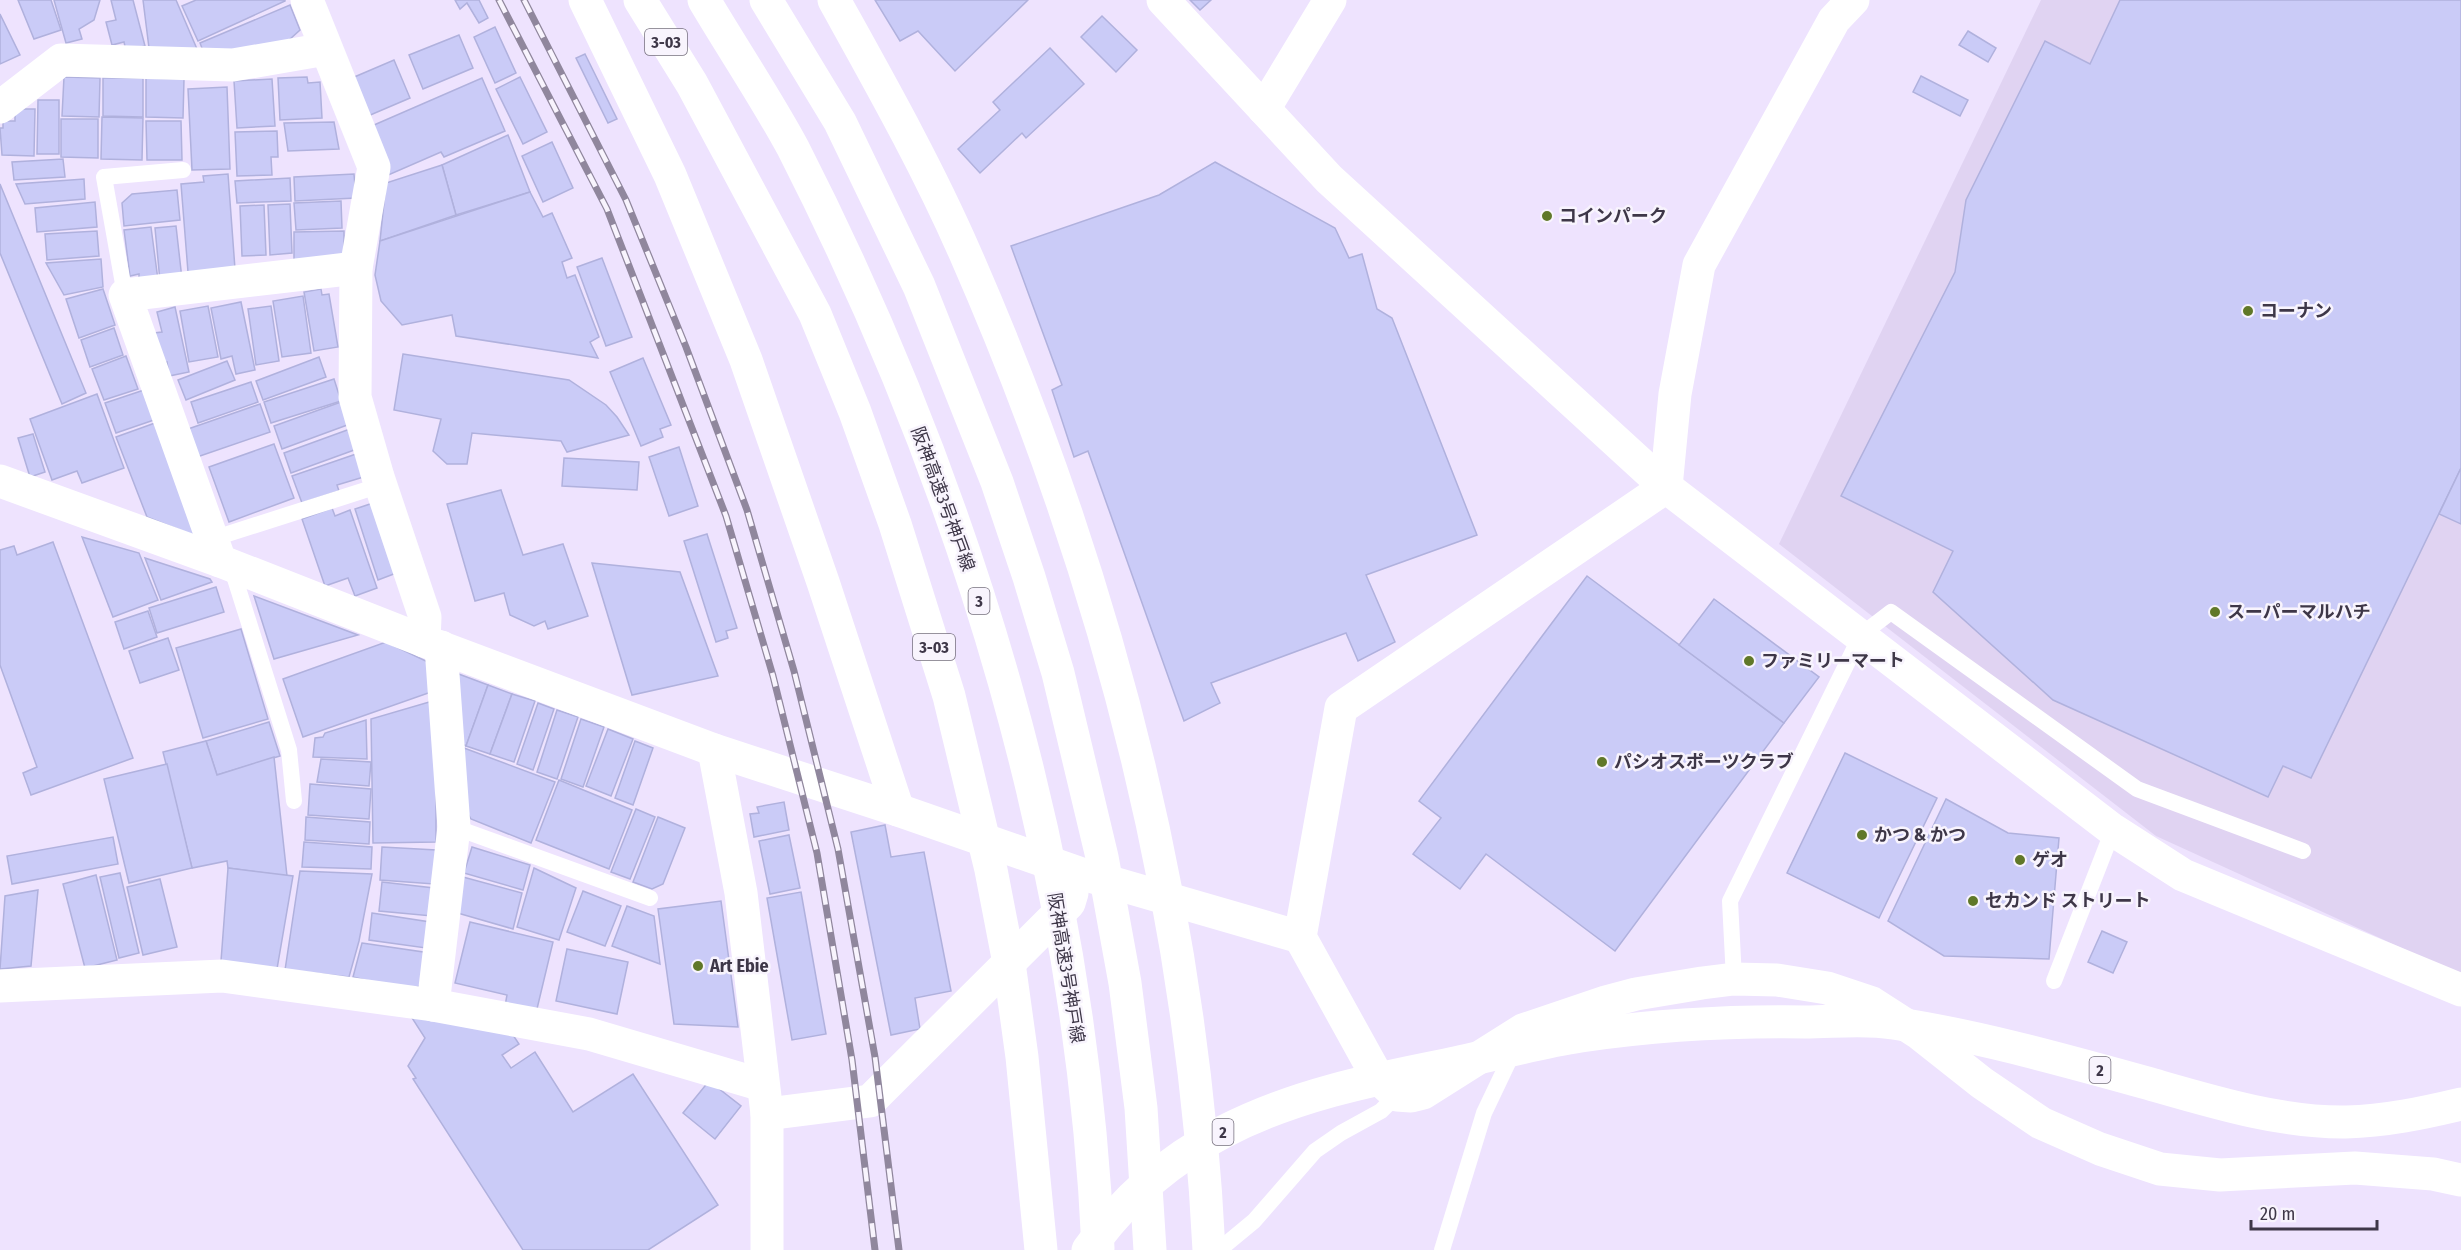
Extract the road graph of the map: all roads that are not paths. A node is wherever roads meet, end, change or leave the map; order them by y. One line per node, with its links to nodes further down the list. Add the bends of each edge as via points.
1 (307, 0): 10 (main road)
2 (585, 0): 24 (main road, via 670,175 746,360)
3 (640, 0): 42 (main road, 3-03, via 692,84 815,314 891,513 950,696 1009,963 1024,1068)
4 (704, 0): 44 (main road, 阪神高速3号神戸線 / 3, via 791,145 872,312 947,502 1008,692 1048,860 1071,986 1089,1114)
5 (766, 0): 45 (main road, via 840,122 919,286 997,482 1029,577 1064,696 1107,880 1141,1108)
6 (834, 0): 46 (main road, via 964,251 1049,459 1108,640 1154,827 1178,959 1203,1142)
7 (1163, 0): 12 (main road)
8 (1330, 0): 12 (main road)
9 (1852, 0): 18 (main road, via 1834,20 1699,265 1675,394)
10 (326, 48): 11 (main road, via 233,65 61,60); 14 (main road, via 374,167)
11 (0, 107)
12 (1264, 109): 18 (main road, via 1329,179)
13 (183, 170): 15 (lane, via 104,177)
14 (356, 268): 15 (main road); 17 (main road, via 355,397)
15 (125, 295): 19 (main road)
16 (0, 481): 19 (main road)
17 (381, 485): 19 (lane); 21 (main road)
18 (1666, 487): 20 (main road); 30 (main road, via 1341,708)
19 (221, 555): 21 (main road); 23 (lane, via 289,750)
20 (1861, 635): 26 (main road); 27 (lane, via 1890,612 2137,789); 31 (lane, via 1730,901)
21 (433, 644): 22 (main road); 25 (main road)
22 (714, 750): 24 (main road); 38 (main road, via 741,893)
23 (294, 801)
24 (898, 810): 28 (main road)
25 (454, 827): 29 (lane); 35 (main road)
26 (2113, 830): 32 (lane); 34 (main road, via 2183,875)
27 (2303, 851)
28 (1079, 873): 30 (main road); 38 (main road, via 1069,903 870,1101)
29 (650, 898)
30 (1300, 937): 37 (main road, via 1366,1059 1378,1078)
31 (1734, 980): 36 (main road, via 1636,994); 40 (main road, via 1777,980 1827,988 1872,1003 2041,1123 2160,1169 2220,1175 2355,1168)
32 (2054, 981)
33 (0, 986): 35 (main road, via 222,976)
34 (2461, 990)
35 (433, 1005): 38 (main road, via 589,1034)
36 (1524, 1030): 37 (main road, via 1423,1093); 48 (lane, via 1484,1113)
37 (1397, 1095): 47 (lane, via 1381,1111 1315,1151 1254,1221)
38 (765, 1100): 41 (main road)
39 (2461, 1104): 43 (main road, 2, via 2411,1116 2344,1122 2276,1116 1995,1041 1888,1022 1686,1024 1578,1037 1405,1073 1312,1096 1256,1116 1172,1164 1131,1198)
40 (2461, 1180)
41 (766, 1250)
42 (1041, 1250)
43 (1088, 1250)
44 (1098, 1250)
45 (1150, 1250)
46 (1209, 1250)
47 (1219, 1250)
48 (1442, 1250)

